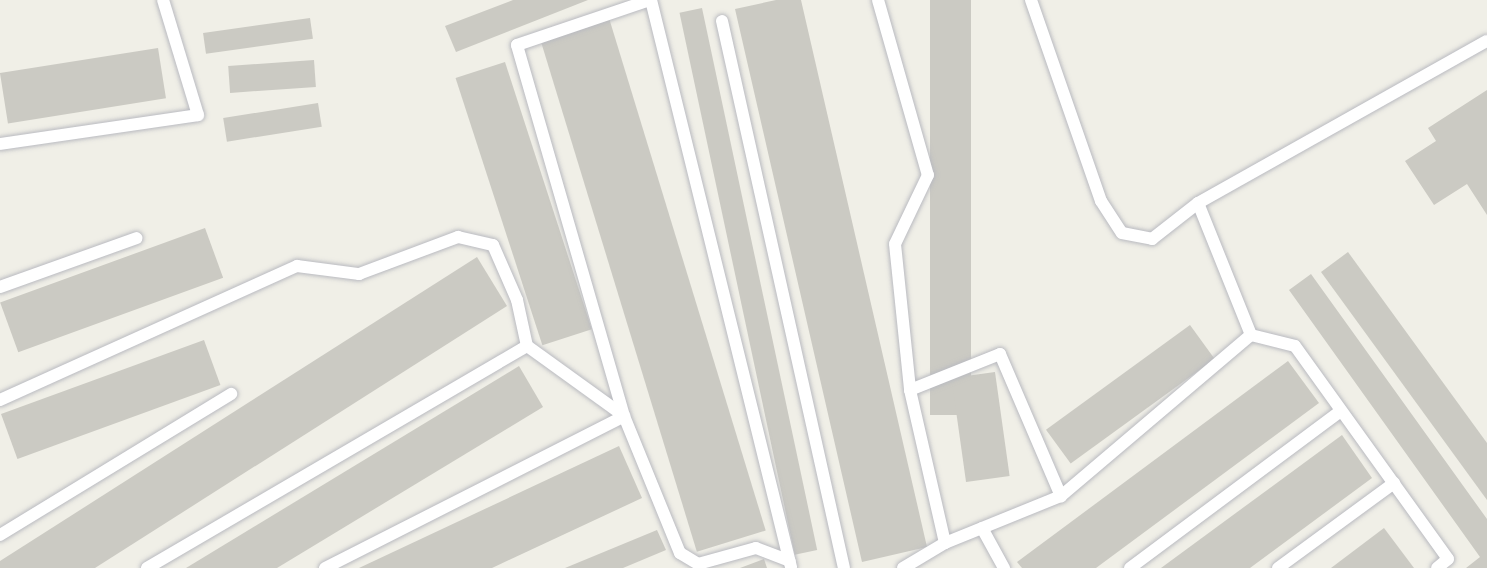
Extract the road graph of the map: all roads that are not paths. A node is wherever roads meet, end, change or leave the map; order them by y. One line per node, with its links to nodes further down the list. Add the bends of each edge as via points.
1 (163, 0): 7 (lane, via 198,115)
2 (651, 0): 17 (lane, via 517,44); 24 (lane)
3 (878, 0): 13 (lane, via 928,175 895,244)
4 (1031, 0): 8 (lane, via 1101,201 1122,233 1152,239)
5 (722, 22): 28 (lane)
6 (1487, 41): 8 (lane)
7 (0, 144)
8 (1198, 203): 11 (lane)
9 (137, 238): 10 (lane)
10 (0, 287)
11 (1251, 335): 16 (lane, via 1295,346); 19 (lane)
12 (527, 346): 15 (lane, via 517,300 493,246 458,237 359,274 297,266); 17 (lane); 25 (lane)
13 (909, 390): 19 (lane, via 1000,354); 22 (lane)
14 (230, 394): 21 (lane)
15 (0, 400)
16 (1341, 411): 18 (lane); 31 (lane)
17 (624, 416): 23 (lane, via 680,553); 26 (lane)
18 (1394, 483): 32 (lane); 33 (lane, via 1448,559)
19 (1062, 496): 20 (lane)
20 (982, 528): 22 (lane); 30 (lane)
21 (0, 535)
22 (945, 543): 29 (lane)
23 (698, 564): 24 (lane, via 756,548); 27 (lane)
24 (791, 565)
25 (147, 568)
26 (325, 568)
27 (685, 568)
28 (844, 568)
29 (903, 568)
30 (1004, 568)
31 (1130, 568)
32 (1278, 568)
33 (1437, 568)

